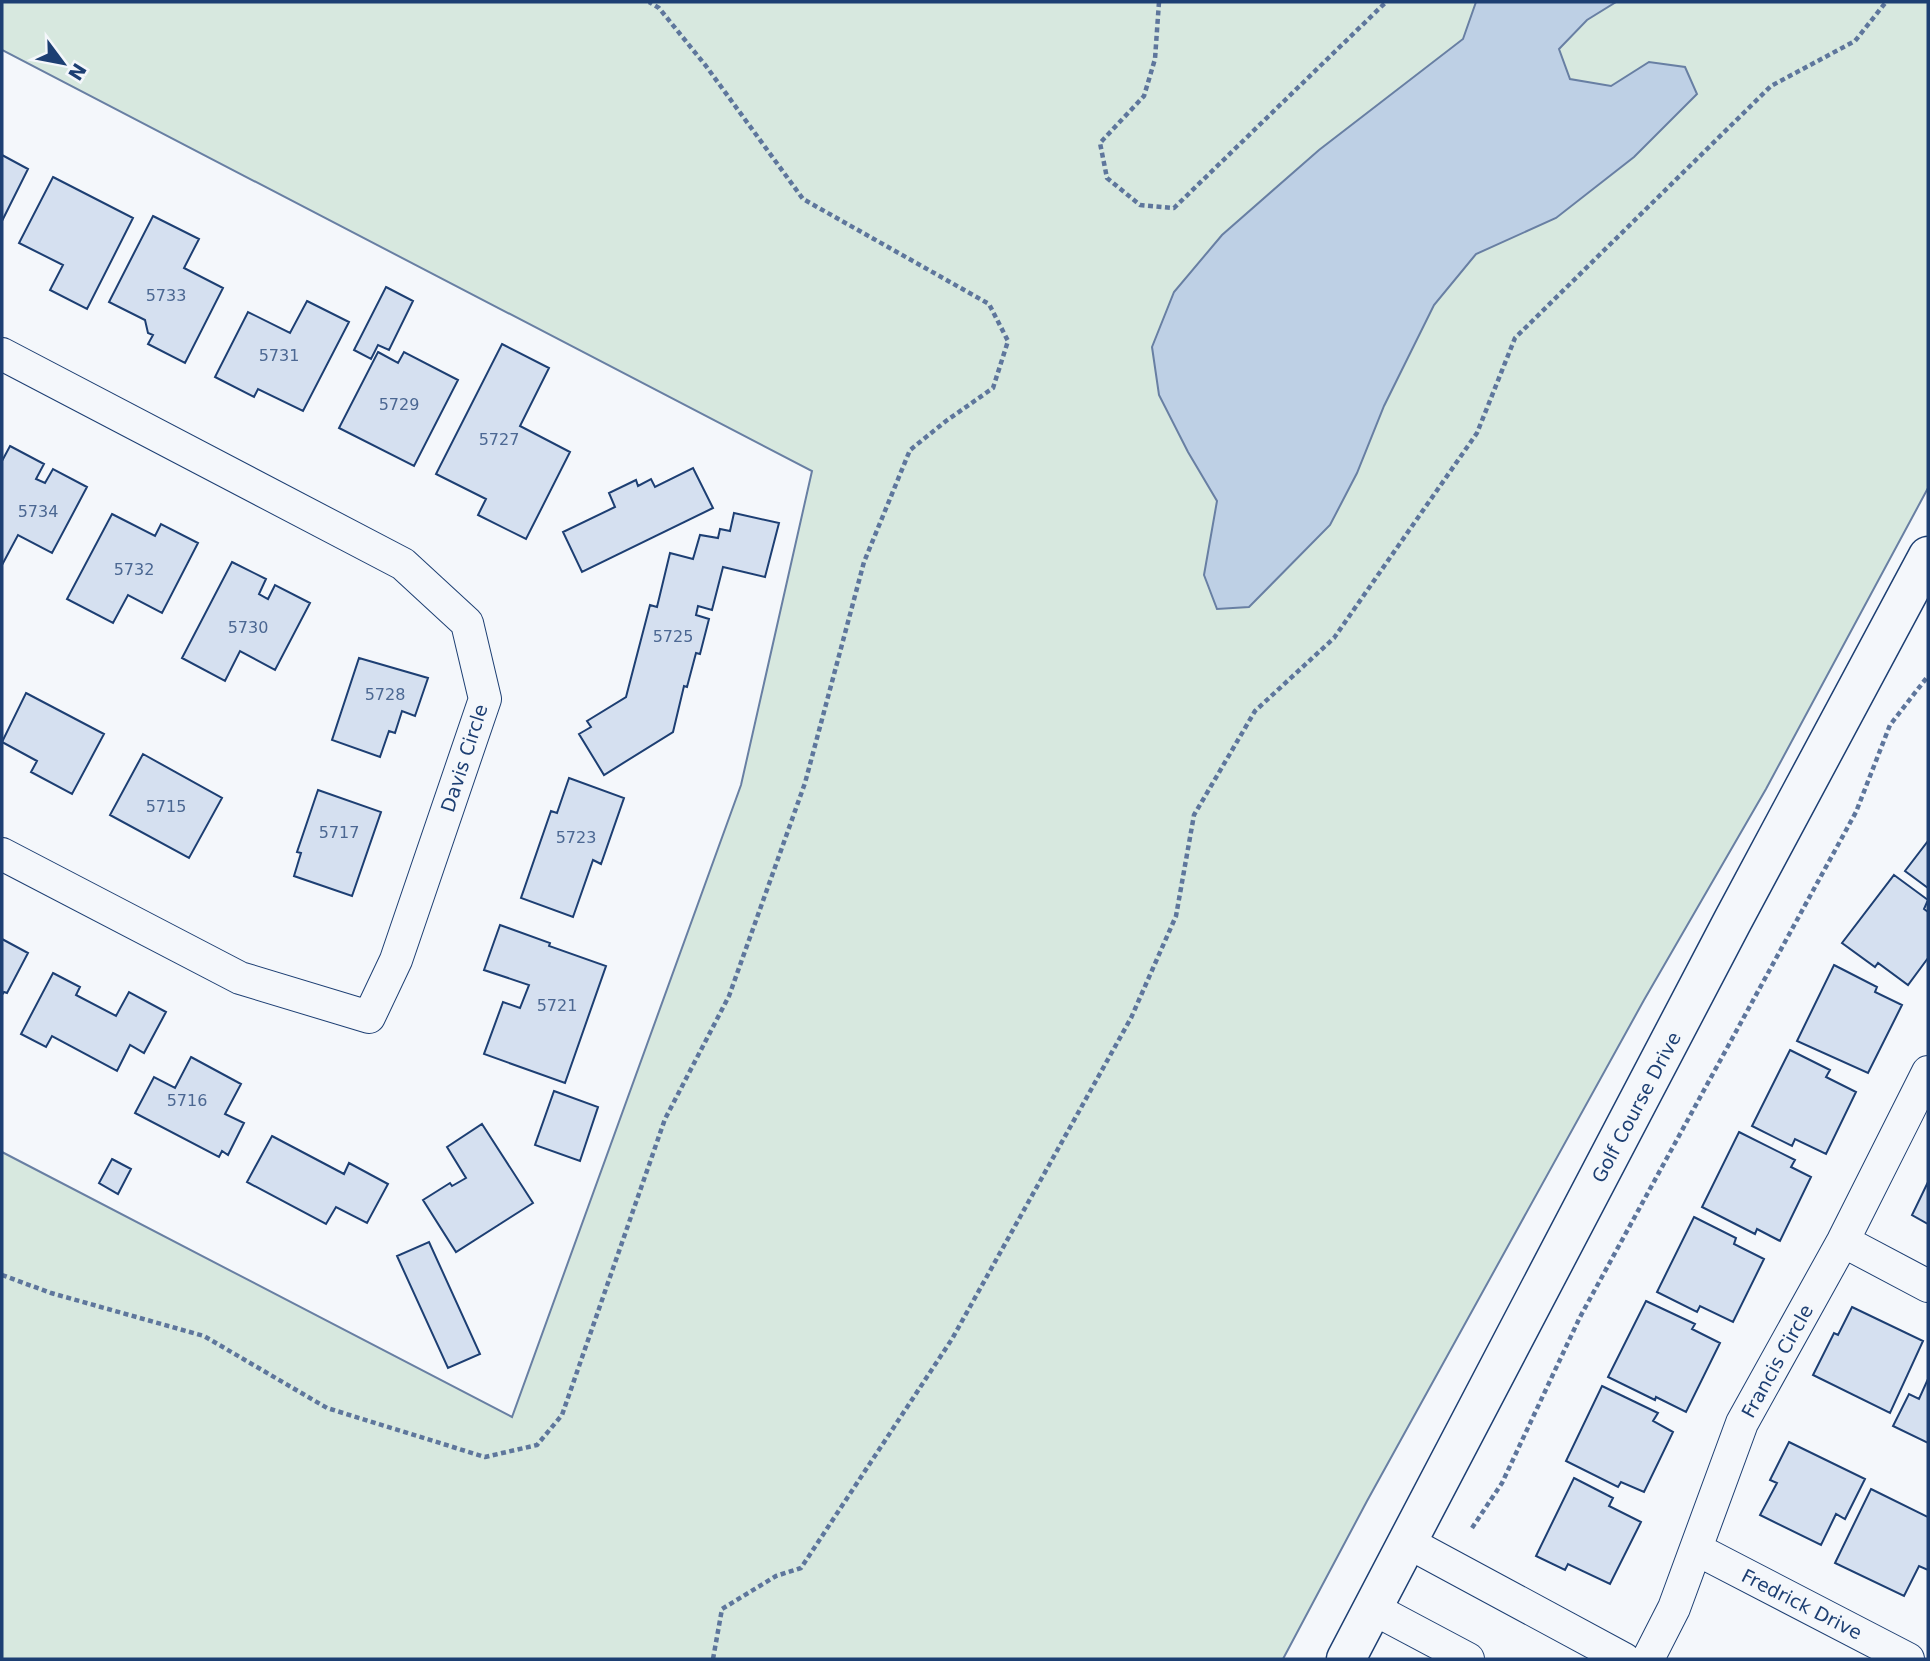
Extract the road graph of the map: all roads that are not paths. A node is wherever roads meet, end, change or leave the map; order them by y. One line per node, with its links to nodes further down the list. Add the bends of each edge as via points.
1 (2, 354): 3 (street, Davis Circle, via 402,564 467,623 485,699 396,960 369,1017 240,978)
2 (1928, 556): 7 (street, Golf Course Drive)
3 (2, 854)
4 (1928, 1072): 5 (street, Francis Circle)
5 (1843, 1241): 6 (street); 8 (street, Francis Circle, via 1742,1423)
6 (1928, 1286)
7 (1409, 1543): 9 (street, Golf Course Drive); 12 (street)
8 (1696, 1549): 13 (street, Francis Circle); 14 (street, Fredrick Drive)
9 (1374, 1609): 10 (street, Golf Course Drive); 11 (street)
10 (1346, 1659)
11 (1468, 1659)
12 (1624, 1659)
13 (1648, 1659)
14 (1908, 1659)

